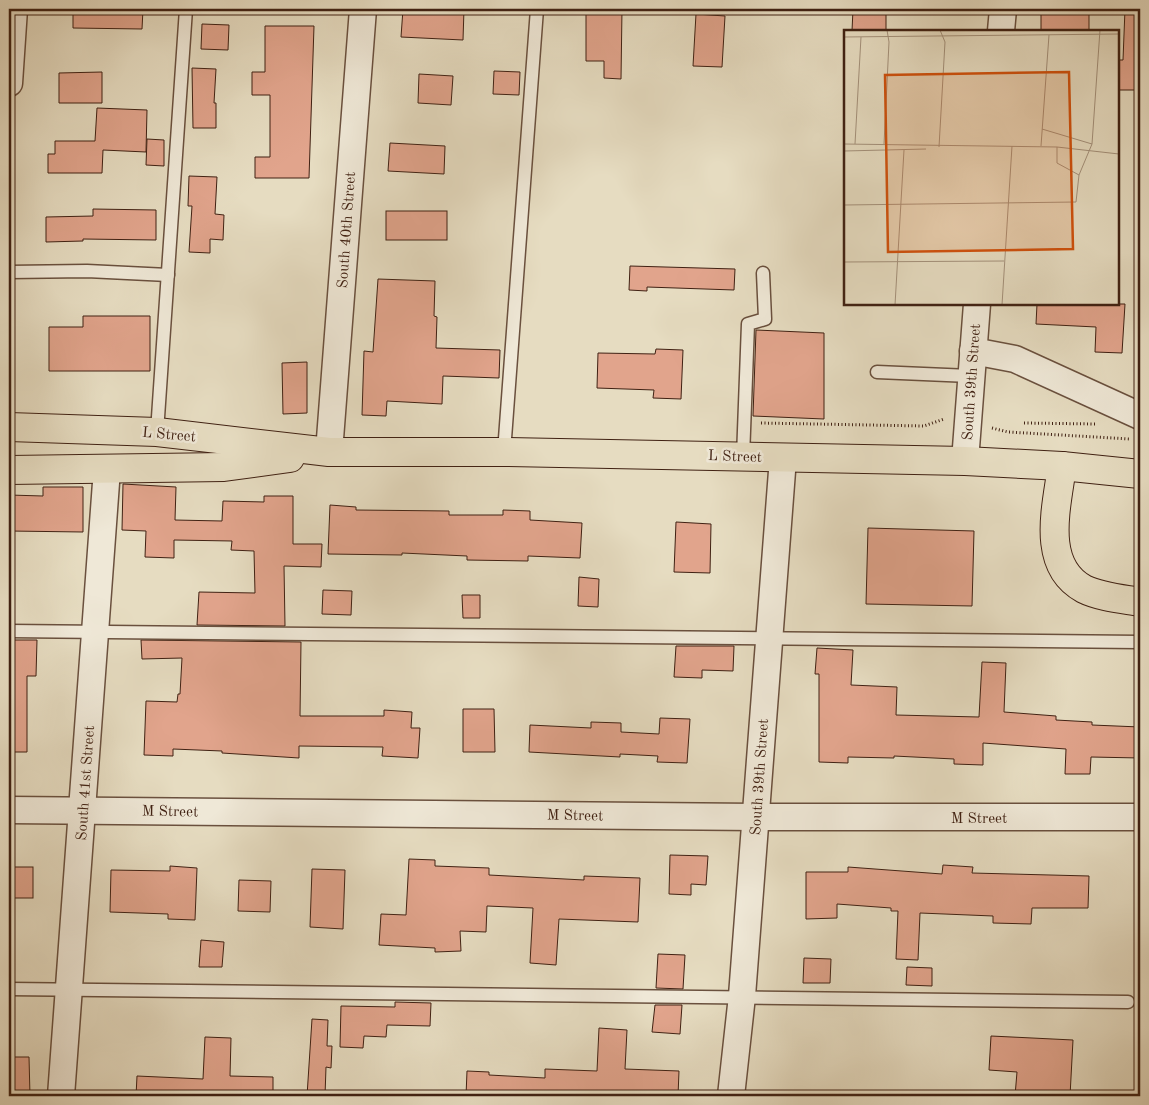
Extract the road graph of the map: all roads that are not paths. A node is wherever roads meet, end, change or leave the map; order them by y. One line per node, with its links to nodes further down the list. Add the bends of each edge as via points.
1 (14, 9): 7 (street)
2 (186, 9): 10 (lane)
3 (363, 9): 18 (street, South 40th Street)
4 (538, 9): 19 (lane)
5 (1003, 9): 6 (street)
6 (1000, 30)
7 (9, 83)
8 (9, 272): 10 (lane)
9 (764, 273): 20 (lane, via 765,319 748,324)
10 (168, 274): 17 (lane)
11 (977, 305): 12 (street, South 39th Street)
12 (973, 351): 14 (street, South 39th Street); 15 (street, via 1015,359)
13 (877, 372): 14 (lane)
14 (970, 376): 22 (street, South 39th Street)
15 (1140, 416)
16 (9, 427): 17 (main road, L Street)
17 (157, 432): 18 (main road, L Street)
18 (329, 452): 19 (main road, L Street); 24 (main road, L Street, via 224,467)
19 (504, 452): 20 (main road, L Street)
20 (743, 457): 21 (main road, L Street)
21 (783, 458): 22 (main road, L Street); 30 (street, South 39th Street)
22 (965, 461): 23 (main road, L Street)
23 (1062, 466): 26 (main road, L Street); 27 (main road, via 1055,530 1061,566 1070,579 1084,588)
24 (107, 469): 25 (main road, L Street); 29 (street, South 41st Street)
25 (9, 470)
26 (1140, 474)
27 (1140, 602)
28 (9, 631): 29 (lane)
29 (95, 631): 30 (lane); 33 (street, South 41st Street)
30 (770, 637): 31 (lane); 34 (street, South 39th Street)
31 (1140, 642)
32 (9, 810): 33 (street, M Street)
33 (83, 810): 34 (street, M Street); 37 (street, South 41st Street)
34 (756, 816): 35 (street, M Street); 38 (street, South 39th Street)
35 (1140, 817)
36 (9, 989): 37 (lane)
37 (69, 990): 38 (lane); 40 (street, South 41st Street)
38 (742, 996): 39 (lane); 41 (street, South 39th Street)
39 (1128, 1002)
40 (61, 1096)
41 (731, 1096)

